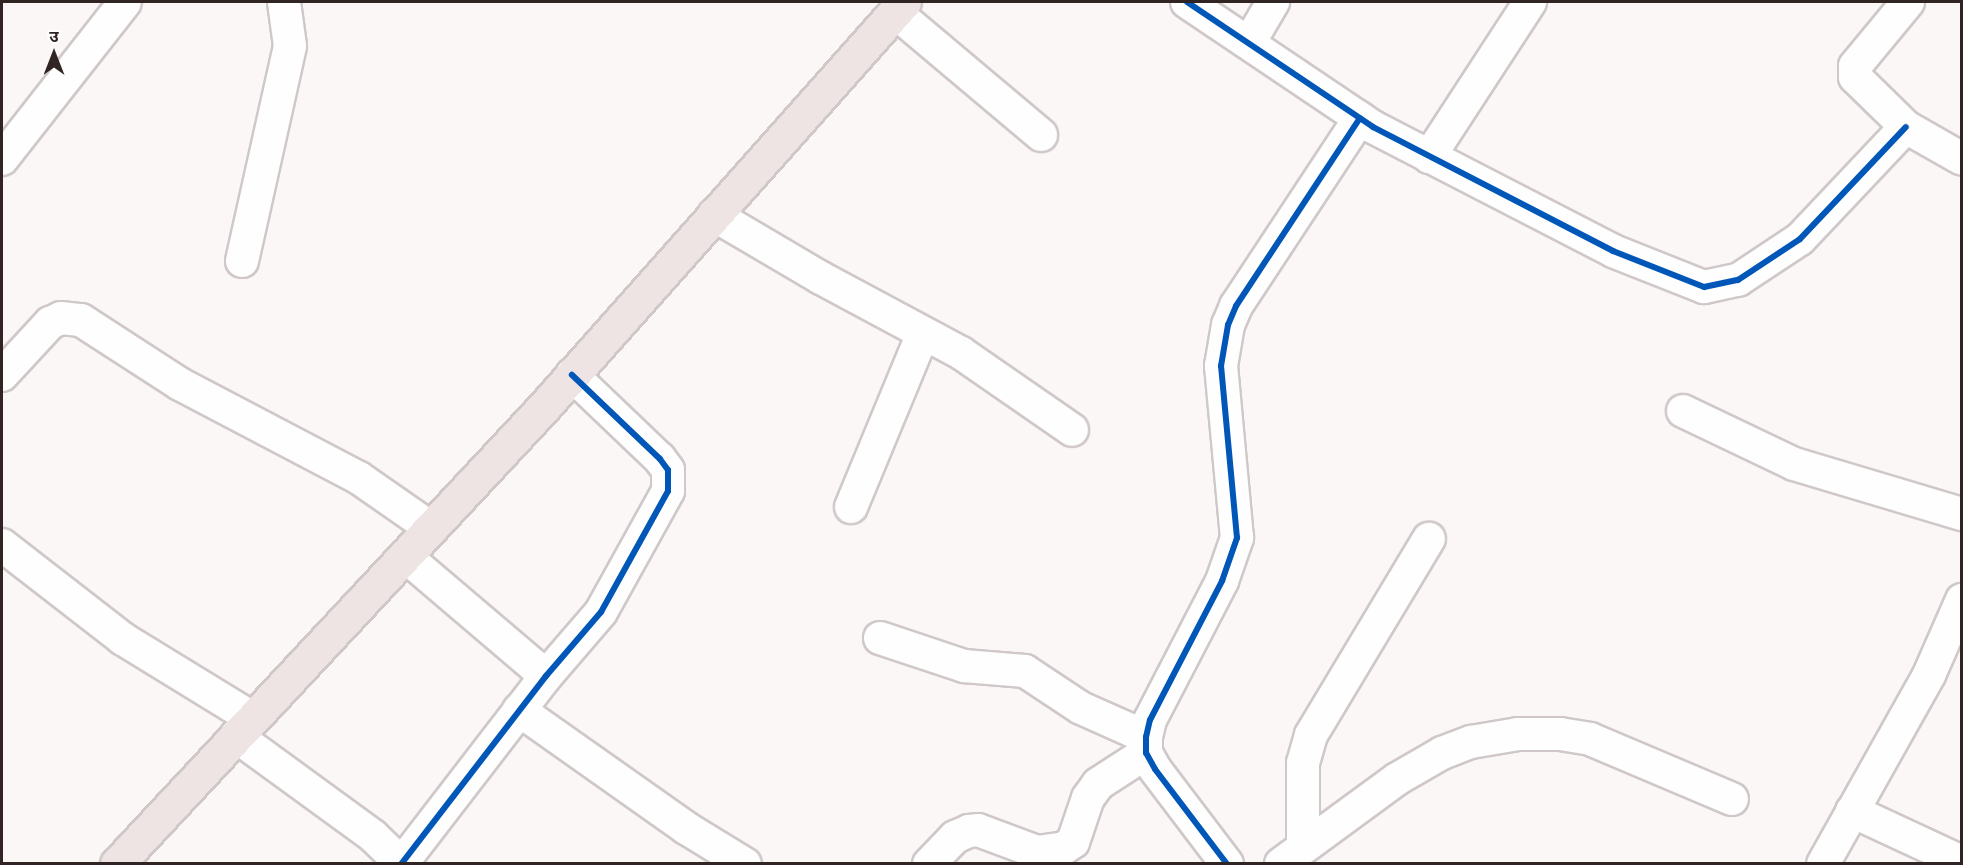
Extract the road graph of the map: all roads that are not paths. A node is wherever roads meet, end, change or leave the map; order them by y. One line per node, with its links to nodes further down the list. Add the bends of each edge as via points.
1 (125, 2): 13 (street)
2 (284, 2): 16 (street, via 290,46)
3 (1187, 2): 8 (street)
4 (1274, 2): 8 (street)
5 (1530, 2): 12 (street)
6 (1908, 2): 10 (street, via 1854,71 1861,86)
7 (899, 7): 11 (street); 15 (main road)
8 (1249, 43): 9 (street)
9 (1360, 118): 12 (street); 33 (street, via 1236,306 1228,325 1221,366 1237,538 1222,581 1150,720)
10 (1906, 127): 12 (street, via 1800,240 1738,280 1713,287 1689,284 1613,250); 14 (street)
11 (1041, 135)
12 (1429, 157)
13 (2, 159)
14 (1962, 159)
15 (714, 215): 17 (street); 19 (main road)
16 (242, 261)
17 (924, 333): 21 (street, via 961,353); 22 (street)
18 (2, 375): 24 (street, via 50,323 61,318 81,320 180,384 359,478)
19 (573, 375): 24 (main road); 30 (street, via 660,459 670,478 659,514 601,612)
20 (1683, 411): 23 (street, via 1794,464)
21 (1072, 430)
22 (851, 507)
23 (1962, 514)
24 (431, 528): 27 (main road)
25 (1429, 539): 36 (street, via 1311,735 1303,763)
26 (2, 545): 32 (street)
27 (405, 556): 30 (street); 32 (main road)
28 (1962, 600): 35 (street, via 1929,675)
29 (880, 638): 33 (street, via 964,666 1025,672)
30 (546, 676): 31 (street)
31 (519, 710): 39 (street); 41 (street, via 686,828)
32 (244, 727): 39 (street); 40 (main road)
33 (1146, 745): 37 (street); 42 (street, via 1098,784 1088,798 1073,842 1064,848 1037,852 978,830 969,831 955,837)
34 (1732, 799): 36 (street, via 1590,740 1560,734 1518,734 1472,742 1442,753 1397,780)
35 (1852, 811): 38 (street); 43 (street)
36 (1292, 856)
37 (1220, 861)
38 (1962, 861)
39 (402, 863)
40 (117, 864)
41 (745, 864)
42 (929, 864)
43 (1823, 864)

